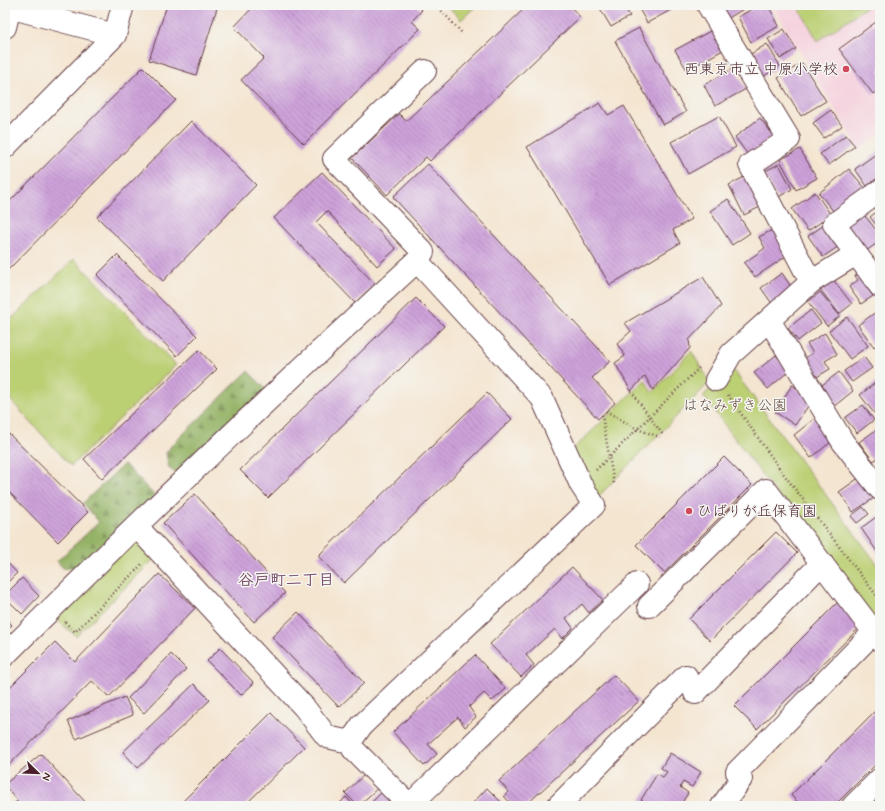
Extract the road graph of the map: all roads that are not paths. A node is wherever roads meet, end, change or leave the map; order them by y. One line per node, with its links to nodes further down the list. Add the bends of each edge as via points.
1 (123, 5): 5 (street)
2 (708, 5): 11 (street, via 789,138 750,165)
3 (48, 11): 4 (street); 5 (street)
4 (7, 13)
5 (115, 35): 7 (street)
6 (425, 71): 10 (street, via 334,159 423,252)
7 (5, 147)
8 (880, 191): 9 (street, via 834,224)
9 (856, 254): 11 (street); 12 (street)
10 (417, 261): 16 (street, via 275,393); 22 (street, via 542,398 581,485 594,505 362,725)
11 (811, 282): 13 (street)
12 (880, 286)
13 (770, 320): 14 (street, via 731,354); 15 (street, via 843,442)
14 (714, 379)
15 (880, 489)
16 (137, 527): 21 (street); 22 (street, via 304,707 327,737)
17 (822, 563): 19 (street, via 766,490); 20 (street); 25 (street)
18 (637, 584): 24 (street)
19 (649, 606)
20 (877, 636): 26 (street, via 739,775)
21 (5, 655)
22 (350, 742): 24 (street, via 353,749)
23 (880, 779): 27 (street)
24 (410, 805)
25 (558, 806)
26 (722, 806)
27 (853, 806)

